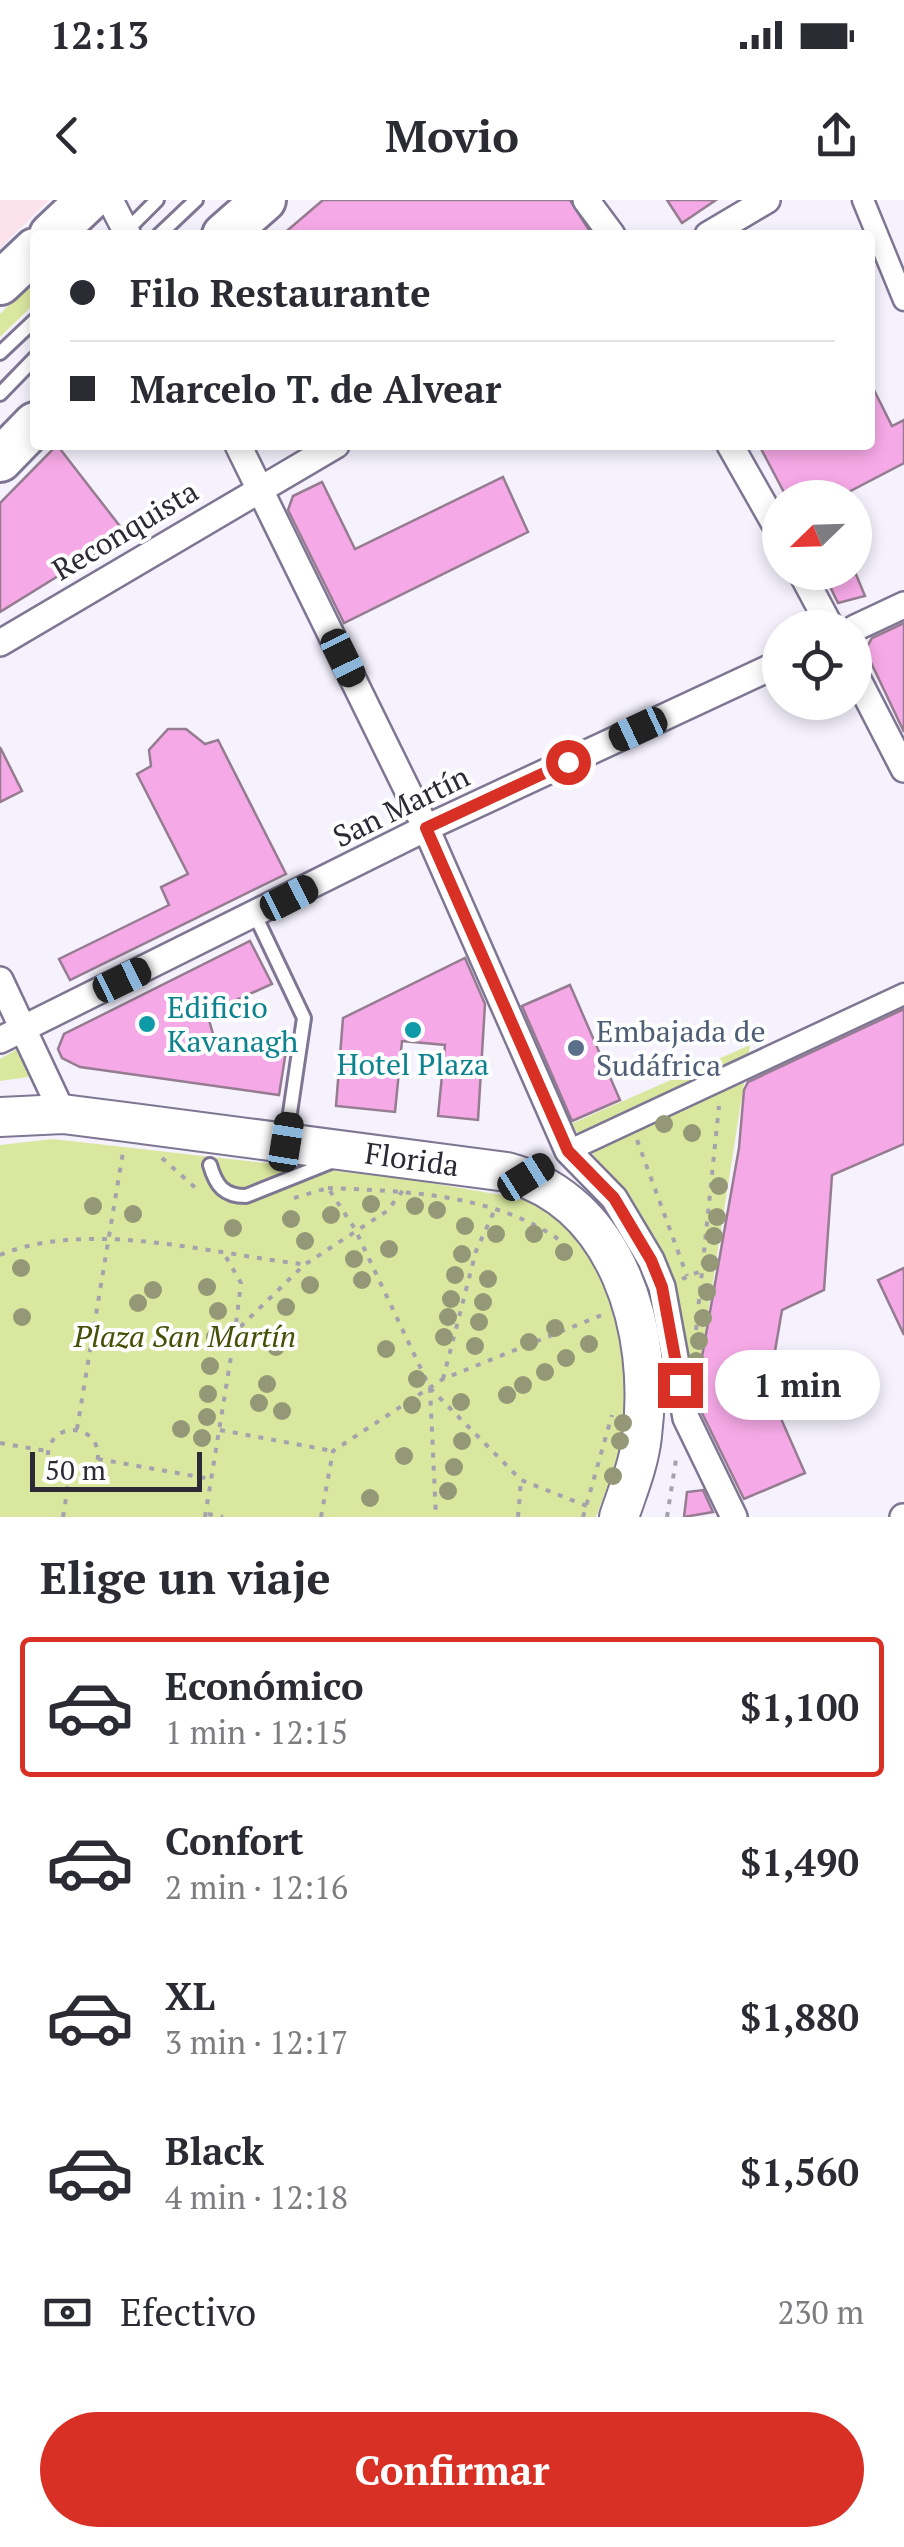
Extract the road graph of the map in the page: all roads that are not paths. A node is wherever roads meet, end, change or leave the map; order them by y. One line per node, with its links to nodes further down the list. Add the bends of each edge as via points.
1 (88, 200): 9 (main road)
2 (110, 200): 10 (street)
3 (157, 200): 11 (lane)
4 (196, 200): 12 (lane)
5 (264, 200): 13 (main road)
6 (586, 200): 14 (street)
7 (767, 200): 15 (street)
8 (863, 200): 18 (street)
9 (55, 230)
10 (123, 230)
11 (129, 230)
12 (164, 230)
13 (230, 230)
14 (608, 230)
15 (716, 230)
16 (30, 255): 17 (main road)
17 (0, 283)
18 (904, 300)
19 (30, 325): 20 (lane)
20 (0, 353)
21 (30, 363): 22 (lane)
22 (0, 394)
23 (30, 429): 27 (main road)
24 (241, 450): 28 (street)
25 (327, 450): 28 (street, Reconquista)
26 (733, 450): 29 (street)
27 (0, 460)
28 (260, 488): 32 (street, Reconquista); 36 (street)
29 (762, 501)
30 (904, 604): 31 (street)
31 (872, 620)
32 (0, 643)
33 (762, 671): 36 (street, San Martín)
34 (872, 707): 35 (street)
35 (904, 769)
36 (426, 828): 37 (street, San Martín); 45 (street)
37 (254, 915): 40 (street, San Martín); 43 (lane, via 304,1018)
38 (0, 980): 40 (street)
39 (904, 994): 45 (street)
40 (12, 1034): 41 (street)
41 (64, 1114): 42 (main road, Florida); 43 (main road, Florida)
42 (0, 1117)
43 (286, 1142): 44 (main road, Florida)
44 (356, 1151): 46 (lane, via 246,1196 231,1196 215,1183); 47 (main road, Florida)
45 (568, 1151): 47 (street); 49 (street, via 614,1198 651,1260 686,1418)
46 (210, 1165)
47 (526, 1177): 48 (main road, via 597,1233 632,1302 644,1416 637,1460)
48 (603, 1511)
49 (734, 1517)

